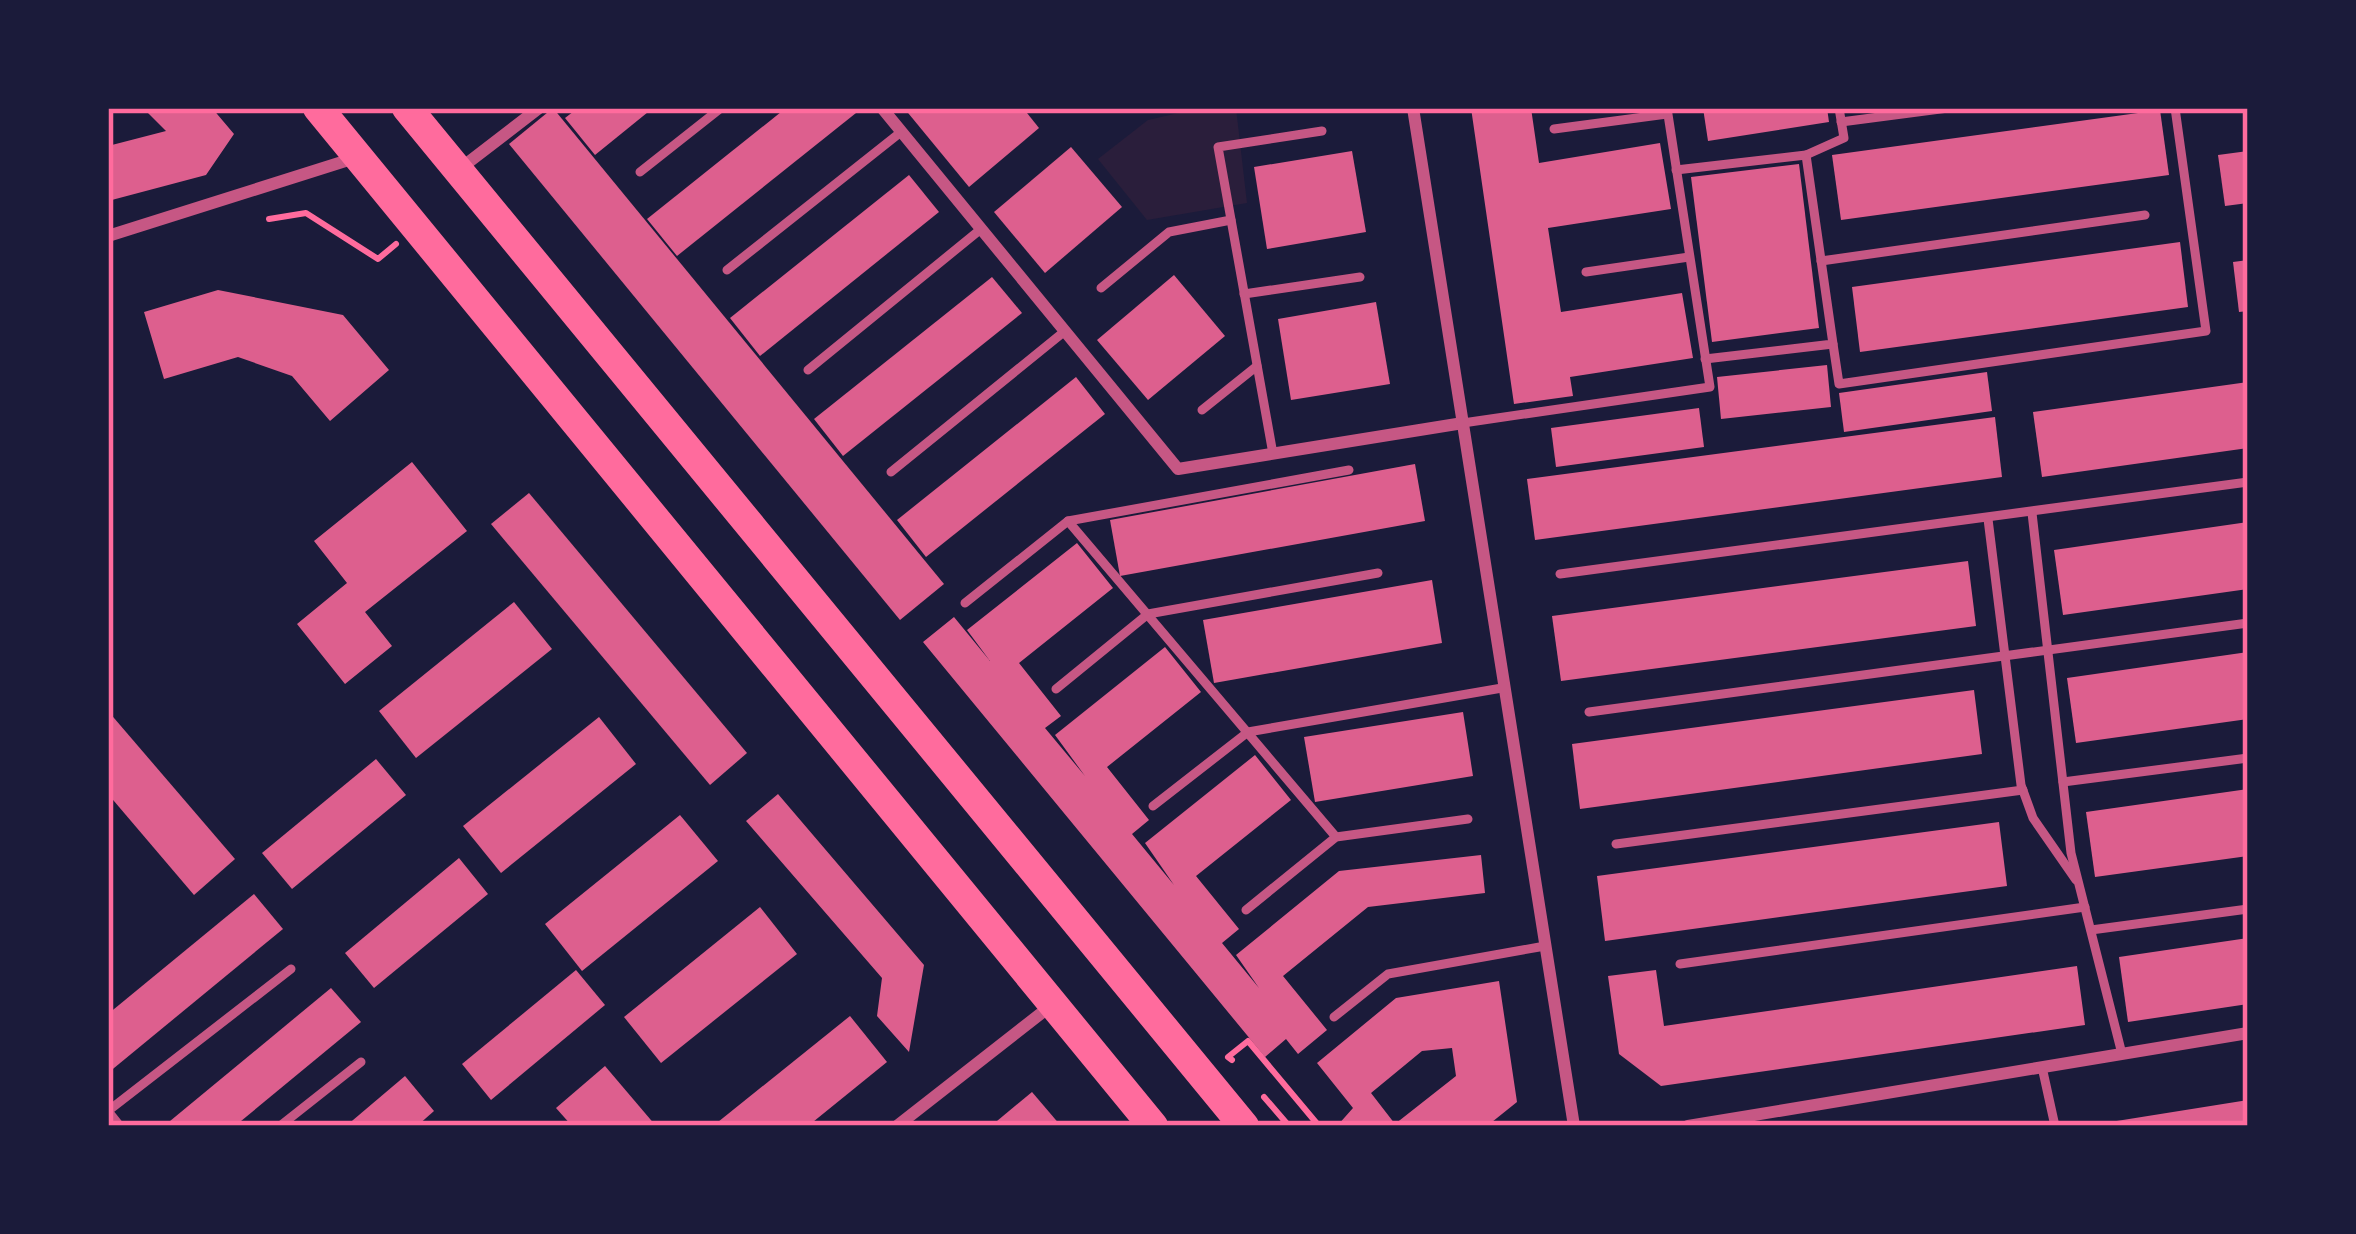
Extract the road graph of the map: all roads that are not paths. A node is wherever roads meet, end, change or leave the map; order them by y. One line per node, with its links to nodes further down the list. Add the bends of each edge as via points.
1 (318, 108): 16 (main road)
2 (407, 108): 17 (main road)
3 (538, 108): 17 (street)
4 (721, 108): 19 (lane)
5 (882, 108): 14 (street)
6 (1413, 108): 37 (street)
7 (1839, 108): 11 (lane)
8 (1948, 108): 11 (lane)
9 (2175, 108): 32 (lane, via 2206,331 1839,384)
10 (1667, 111): 12 (lane); 18 (lane)
11 (1841, 122): 15 (lane, via 1844,138)
12 (1554, 128)
13 (1322, 131): 21 (lane, via 1218,147)
14 (901, 132): 22 (street); 26 (lane)
15 (1806, 155): 18 (lane); 25 (lane)
16 (358, 157): 23 (street); 71 (main road)
17 (460, 168): 82 (main road)
18 (1676, 170): 24 (lane)
19 (640, 172)
20 (2145, 214): 25 (lane)
21 (1231, 220): 29 (lane, via 1169,232); 30 (lane)
22 (981, 229): 31 (street); 35 (lane)
23 (108, 236)
24 (1689, 257): 27 (lane); 33 (lane)
25 (1821, 261): 32 (lane)
26 (728, 270)
27 (1586, 272)
28 (1360, 277): 30 (lane)
29 (1101, 288)
30 (1244, 294): 34 (lane)
31 (1065, 331): 38 (street, via 1178,469); 40 (lane)
32 (1833, 344): 33 (lane)
33 (1705, 359): 37 (lane, via 1710,387)
34 (1257, 366): 36 (lane); 38 (lane)
35 (808, 370)
36 (1202, 410)
37 (1463, 423): 38 (street); 52 (street)
38 (1273, 454)
39 (1349, 470): 44 (lane)
40 (890, 472)
41 (2248, 482): 42 (lane)
42 (2032, 513): 43 (lane); 50 (lane)
43 (1988, 519): 46 (lane); 51 (lane)
44 (1068, 521): 47 (lane); 48 (lane)
45 (1378, 573): 48 (lane)
46 (1560, 574)
47 (965, 603)
48 (1148, 614): 53 (lane); 55 (lane)
49 (2248, 622): 50 (lane)
50 (2048, 650): 51 (lane); 57 (lane)
51 (2006, 657): 54 (lane); 58 (lane)
52 (1502, 688): 55 (lane); 68 (street)
53 (1056, 689)
54 (1589, 712)
55 (1248, 731): 59 (lane); 61 (lane)
56 (2248, 758): 57 (lane)
57 (2063, 782): 63 (lane)
58 (2023, 790): 62 (lane); 63 (lane)
59 (1153, 806)
60 (1468, 819): 61 (lane)
61 (1336, 837): 66 (lane)
62 (1616, 844)
63 (2080, 885): 64 (lane)
64 (2085, 907): 67 (lane); 69 (lane)
65 (2248, 909): 67 (lane)
66 (1246, 910)
67 (2091, 930): 74 (lane)
68 (1545, 946): 72 (lane, via 1388,974); 83 (street)
69 (1680, 964)
70 (291, 969): 77 (lane)
71 (1054, 1003): 80 (street); 81 (main road)
72 (1334, 1017)
73 (2248, 1033): 74 (street)
74 (2122, 1054): 76 (street)
75 (361, 1062): 79 (lane)
76 (2042, 1067): 84 (street); 85 (lane)
77 (108, 1111): 78 (lane)
78 (120, 1126)
79 (280, 1126)
80 (898, 1126)
81 (1154, 1126)
82 (1244, 1126)
83 (1574, 1126)
84 (1688, 1126)
85 (2055, 1126)

